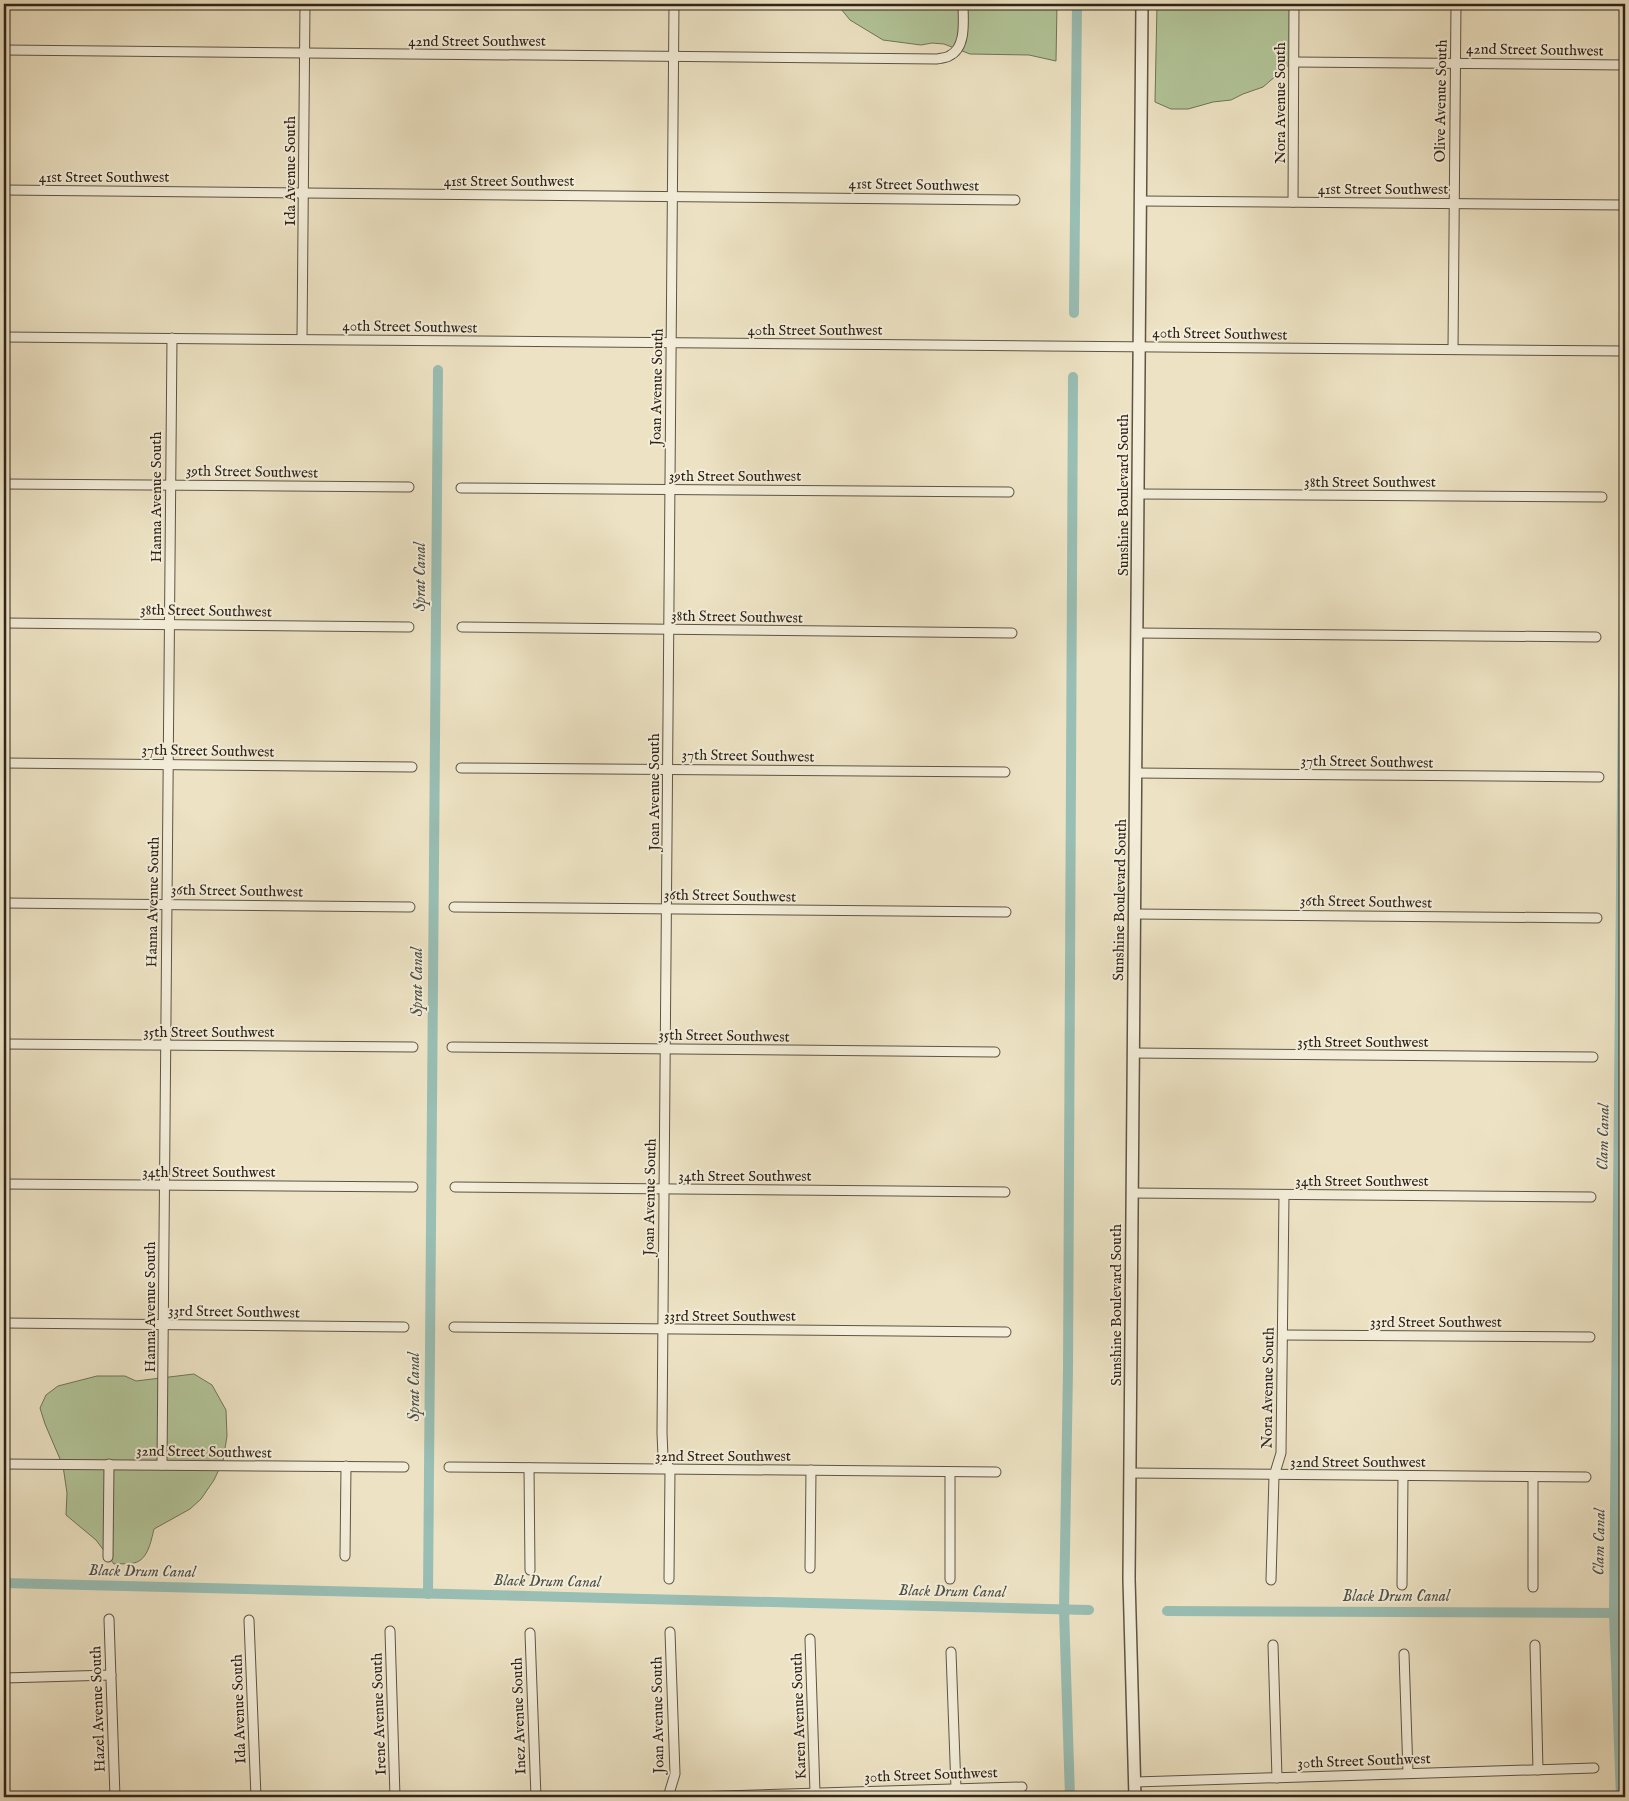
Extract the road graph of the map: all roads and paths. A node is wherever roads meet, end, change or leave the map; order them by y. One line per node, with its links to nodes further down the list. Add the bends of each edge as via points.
1 (305, 4): 8 (street, Ida Avenue South)
2 (674, 4): 9 (street, Joan Avenue South)
3 (963, 4): 9 (street, 42nd Street Southwest, via 962,38 958,48 950,56 937,59)
4 (1142, 4): 17 (street, Sunshine Boulevard South)
5 (1294, 4): 10 (street, Nora Avenue South)
6 (1456, 4): 11 (street, Olive Avenue South)
7 (4, 50): 8 (street, 42nd Street Southwest)
8 (304, 53): 9 (street, 42nd Street Southwest); 14 (street, Ida Avenue South)
9 (674, 57): 15 (street, Joan Avenue South)
10 (1294, 62): 11 (street, 42nd Street Southwest); 18 (street, Nora Avenue South)
11 (1455, 64): 12 (street, 42nd Street Southwest); 19 (street, Olive Avenue South)
12 (1625, 65)
13 (4, 190): 14 (street, 41st Street Southwest)
14 (303, 193): 15 (street, 41st Street Southwest); 23 (street, Ida Avenue South)
15 (672, 197): 16 (street, 41st Street Southwest); 24 (street, Joan Avenue South)
16 (1015, 200)
17 (1141, 201): 18 (street, 41st Street Southwest); 25 (street, Sunshine Boulevard South)
18 (1293, 202): 19 (street, 41st Street Southwest)
19 (1454, 203): 20 (street, 41st Street Southwest); 26 (street, Olive Avenue South)
20 (1625, 205)
21 (4, 336): 22 (street, 40th Street Southwest)
22 (172, 338): 23 (street, 40th Street Southwest); 29 (street, Hanna Avenue South)
23 (302, 339): 24 (street, 40th Street Southwest)
24 (671, 343): 25 (street, 40th Street Southwest); 32 (street, Joan Avenue South)
25 (1139, 347): 26 (street, 40th Street Southwest); 34 (street, Sunshine Boulevard South)
26 (1453, 349): 27 (street, 40th Street Southwest)
27 (1625, 351)
28 (4, 484): 29 (street, 39th Street Southwest)
29 (170, 485): 30 (street, 39th Street Southwest); 37 (street, Hanna Avenue South)
30 (409, 487)
31 (461, 488): 32 (street, 39th Street Southwest)
32 (670, 490): 33 (street, 39th Street Southwest); 40 (street, Joan Avenue South)
33 (1009, 492)
34 (1138, 494): 35 (street, 38th Street Southwest); 42 (street, Sunshine Boulevard South)
35 (1602, 497)
36 (4, 623): 37 (street, 38th Street Southwest)
37 (169, 624): 38 (street, 38th Street Southwest); 45 (street, Hanna Avenue South)
38 (409, 627)
39 (462, 627): 40 (street, 38th Street Southwest)
40 (669, 630): 41 (street, 38th Street Southwest); 48 (street, Joan Avenue South)
41 (1012, 633)
42 (1137, 633): 43 (street); 50 (street, Sunshine Boulevard South)
43 (1596, 637)
44 (4, 763): 45 (street, 37th Street Southwest)
45 (168, 764): 46 (street, 37th Street Southwest); 53 (street, Hanna Avenue South)
46 (412, 767)
47 (461, 768): 48 (street, 37th Street Southwest)
48 (668, 769): 49 (street, 37th Street Southwest); 56 (street, Joan Avenue South)
49 (1005, 772)
50 (1136, 773): 51 (street, 37th Street Southwest); 58 (street, Sunshine Boulevard South)
51 (1599, 778)
52 (4, 903): 53 (street, 36th Street Southwest)
53 (167, 904): 54 (street, 36th Street Southwest); 61 (street, Hanna Avenue South)
54 (410, 907)
55 (454, 907): 56 (street, 36th Street Southwest)
56 (667, 909): 57 (street, 36th Street Southwest); 64 (street, Joan Avenue South)
57 (1006, 912)
58 (1134, 914): 59 (street, 36th Street Southwest); 66 (street, Sunshine Boulevard South)
59 (1597, 918)
60 (4, 1044): 61 (street, 35th Street Southwest)
61 (166, 1045): 62 (street, 35th Street Southwest); 69 (street, Hanna Avenue South)
62 (413, 1047)
63 (452, 1048): 64 (street, 35th Street Southwest)
64 (665, 1049): 65 (street, 35th Street Southwest); 72 (street, Joan Avenue South)
65 (995, 1052)
66 (1133, 1053): 67 (street, 35th Street Southwest); 74 (street, Sunshine Boulevard South)
67 (1593, 1057)
68 (4, 1184): 69 (street, 34th Street Southwest)
69 (164, 1185): 70 (street, 34th Street Southwest); 78 (street, Hanna Avenue South)
70 (413, 1187)
71 (454, 1187): 72 (street, 34th Street Southwest)
72 (664, 1189): 73 (street, 34th Street Southwest); 81 (street, Joan Avenue South)
73 (1005, 1192)
74 (1132, 1193): 75 (street, 34th Street Southwest); 96 (street, Sunshine Boulevard South)
75 (1284, 1195): 76 (street, 34th Street Southwest); 83 (street, Nora Avenue South)
76 (1591, 1197)
77 (4, 1323): 78 (street, 33rd Street Southwest)
78 (163, 1325): 79 (street, 33rd Street Southwest); 87 (street, Hanna Avenue South)
79 (404, 1327)
80 (454, 1327): 81 (street, 33rd Street Southwest)
81 (663, 1330): 82 (street, 33rd Street Southwest); 92 (street, Joan Avenue South, via 663,1456)
82 (1006, 1332)
83 (1283, 1335): 84 (street, 33rd Street Southwest); 97 (street, Nora Avenue South, via 1282,1453)
84 (1590, 1337)
85 (4, 1464): 86 (street, 32nd Street Southwest)
86 (109, 1464): 87 (street, 32nd Street Southwest); 102 (street)
87 (162, 1465): 88 (street, 32nd Street Southwest)
88 (346, 1466): 89 (street, 32nd Street Southwest); 101 (street)
89 (404, 1467)
90 (449, 1467): 91 (street, 32nd Street Southwest)
91 (529, 1468): 92 (street, 32nd Street Southwest); 104 (street)
92 (670, 1469): 93 (street, 32nd Street Southwest); 105 (street, Joan Avenue South)
93 (811, 1470): 94 (street, 32nd Street Southwest); 103 (street)
94 (950, 1472): 95 (street, 32nd Street Southwest); 106 (street)
95 (996, 1472)
96 (1130, 1473): 97 (street, 32nd Street Southwest); 126 (street, Sunshine Boulevard South, via 1129,1579)
97 (1274, 1476): 98 (street, 32nd Street Southwest); 107 (street, Nora Avenue South)
98 (1403, 1476): 99 (street, 32nd Street Southwest); 108 (street)
99 (1533, 1477): 100 (street, 32nd Street Southwest); 109 (street)
100 (1586, 1477)
101 (345, 1556)
102 (108, 1557)
103 (810, 1568)
104 (530, 1570)
105 (669, 1579)
106 (950, 1579)
107 (1271, 1580)
108 (1402, 1585)
109 (1533, 1586)
110 (110, 1619): 120 (street, Hazel Avenue South)
111 (249, 1620): 131 (street, Ida Avenue South)
112 (390, 1631): 132 (street, Irene Avenue South)
113 (670, 1632): 134 (street, Joan Avenue South, via 675,1774)
114 (530, 1633): 133 (street, Inez Avenue South)
115 (810, 1639): 129 (street, Karen Avenue South)
116 (1273, 1645): 125 (street)
117 (1535, 1645): 123 (street)
118 (951, 1652): 128 (street)
119 (1404, 1654): 124 (street)
120 (112, 1675): 121 (street); 130 (street, Hazel Avenue South)
121 (4, 1678)
122 (1594, 1768): 123 (street, 30th Street Southwest)
123 (1538, 1770): 124 (street, 30th Street Southwest)
124 (1408, 1773): 125 (street, 30th Street Southwest)
125 (1277, 1778): 126 (street, 30th Street Southwest)
126 (1135, 1782): 136 (street, Sunshine Boulevard South)
127 (1022, 1787): 128 (street, 30th Street Southwest)
128 (956, 1788): 129 (street, 30th Street Southwest)
129 (816, 1793): 135 (street, 30th Street Southwest)
130 (114, 1797)
131 (256, 1797)
132 (395, 1797)
133 (536, 1797)
134 (668, 1797)
135 (691, 1797)
136 (1135, 1797)

